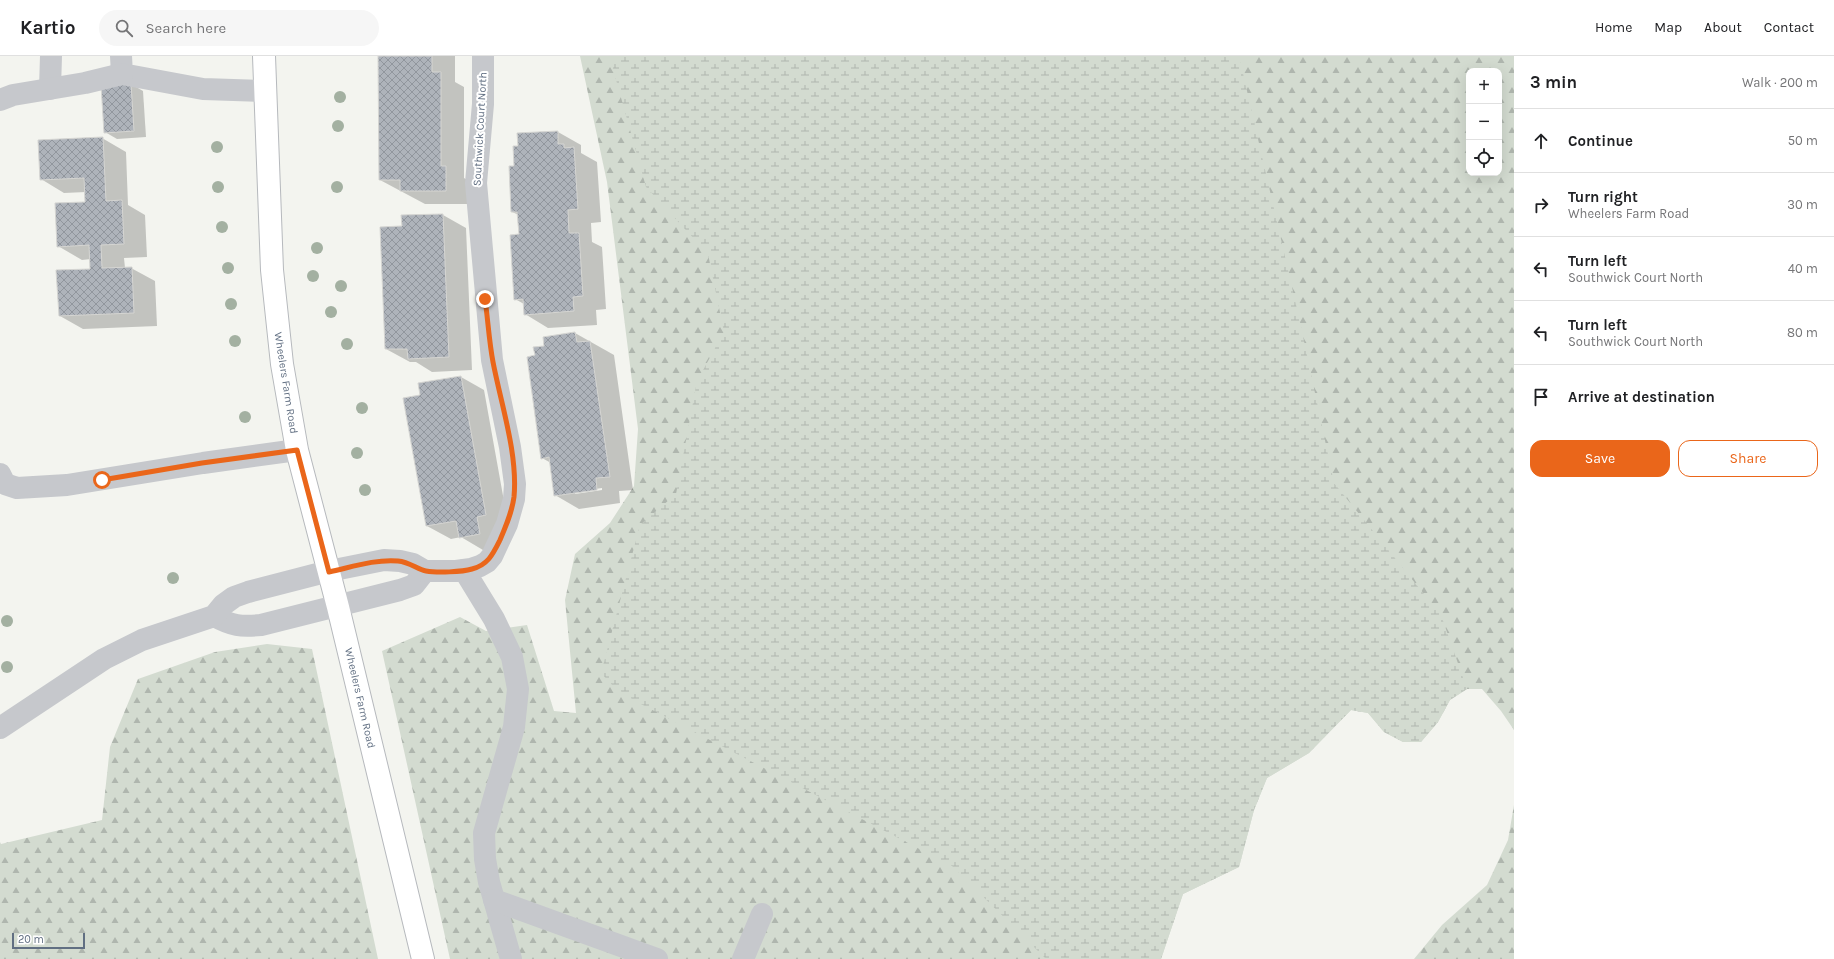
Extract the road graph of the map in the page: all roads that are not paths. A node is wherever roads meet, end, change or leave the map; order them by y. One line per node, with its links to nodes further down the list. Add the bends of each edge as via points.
1 (50, 56): 5 (street)
2 (264, 56): 6 (main road, Wheelers Farm Road)
3 (483, 56): 10 (street, Southwick Court North, via 483,104 476,183 492,360 515,484 507,524 492,556 480,566)
4 (122, 65): 5 (street, via 85,83); 6 (street, via 203,89)
5 (50, 89): 7 (street, via 13,95)
6 (264, 91): 8 (main road, Wheelers Farm Road, via 272,270 282,364)
7 (0, 100)
8 (297, 450): 9 (street, via 67,485 17,488); 11 (main road, Wheelers Farm Road)
9 (2, 481)
10 (464, 570): 12 (street, Southwick Court North); 16 (street, via 494,619 512,657 518,689 514,727 484,834 485,859)
11 (329, 572): 12 (street, via 384,560 413,564); 13 (main road, Wheelers Farm Road); 14 (street, via 234,597)
12 (426, 572): 13 (street, via 414,585)
13 (338, 606): 14 (street, via 261,625 242,627 228,624); 18 (main road, Wheelers Farm Road)
14 (214, 616): 15 (street, via 142,640 104,659)
15 (0, 728)
16 (494, 900): 19 (street); 20 (street)
17 (762, 914): 21 (street)
18 (423, 959)
19 (511, 959)
20 (657, 959)
21 (743, 959)

